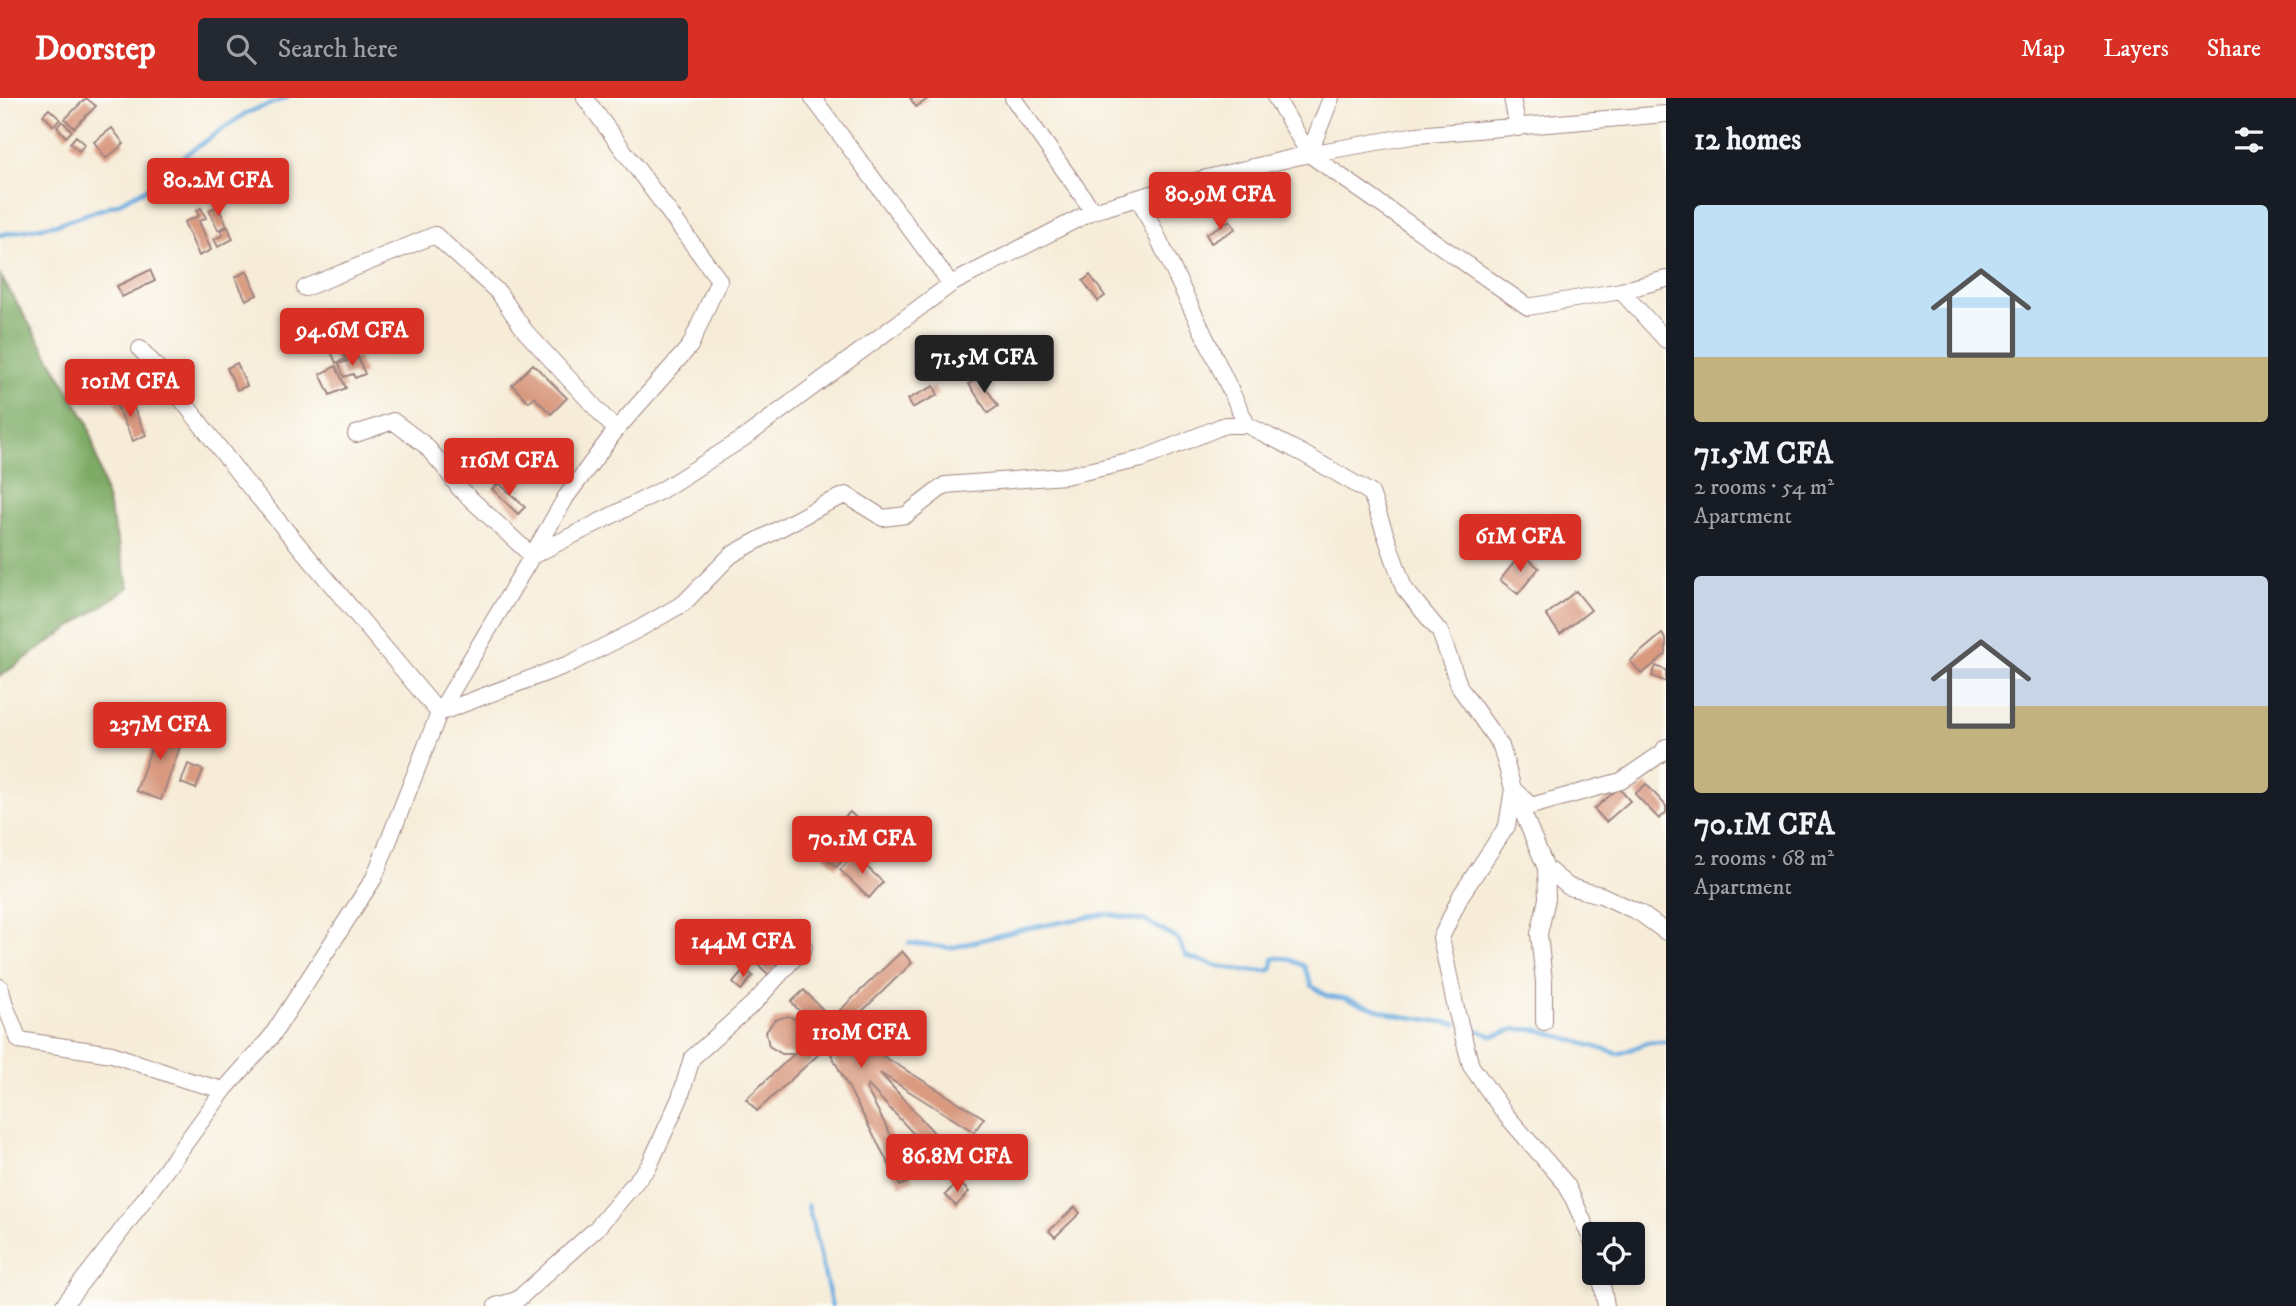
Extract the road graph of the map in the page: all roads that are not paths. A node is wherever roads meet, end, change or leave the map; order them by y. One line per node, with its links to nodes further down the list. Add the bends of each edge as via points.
1 (585, 98): 19 (street, via 719,280 690,345)
2 (813, 98): 13 (street)
3 (1013, 98): 11 (street)
4 (1276, 98): 9 (street)
5 (1331, 98): 9 (street)
6 (1512, 98): 8 (street)
7 (1666, 114): 8 (street)
8 (1517, 128): 9 (street, via 1417,135)
9 (1309, 154): 10 (street); 15 (street, via 1528,307)
10 (1139, 198): 11 (street); 18 (street)
11 (1093, 211): 13 (street)
12 (1666, 279): 15 (street)
13 (951, 284): 21 (street, via 732,445 662,490)
14 (305, 288): 19 (street, via 435,235 499,293 525,331)
15 (1621, 291): 16 (street)
16 (1666, 340)
17 (140, 349): 22 (street)
18 (1247, 425): 22 (street, via 1225,425 1142,459 1065,476 945,485 906,515 883,517 846,495 731,555 684,603 637,631 569,664); 24 (street, via 1371,494 1404,588 1440,632 1460,688 1501,746)
19 (616, 430): 21 (street, via 566,497)
20 (356, 434): 21 (street, via 393,421 401,426 425,444 460,489)
21 (532, 556): 22 (street)
22 (439, 713): 30 (street, via 374,878 271,1037)
23 (1665, 752): 24 (street, via 1621,781 1531,806)
24 (1513, 789): 25 (street); 31 (street, via 1507,826 1461,895 1441,939 1471,1066 1506,1115 1567,1185)
25 (1546, 868): 26 (street, via 1569,887 1640,913); 29 (street, via 1547,899 1539,934)
26 (1666, 932)
27 (804, 947): 34 (street, via 756,1001 692,1058 680,1098 649,1166 596,1229 517,1300)
28 (0, 987): 30 (street, via 19,1040 112,1054)
29 (1544, 1022)
30 (224, 1090): 33 (street)
31 (1584, 1222)
32 (1602, 1285): 35 (street)
33 (63, 1306)
34 (496, 1306)
35 (1606, 1306)

